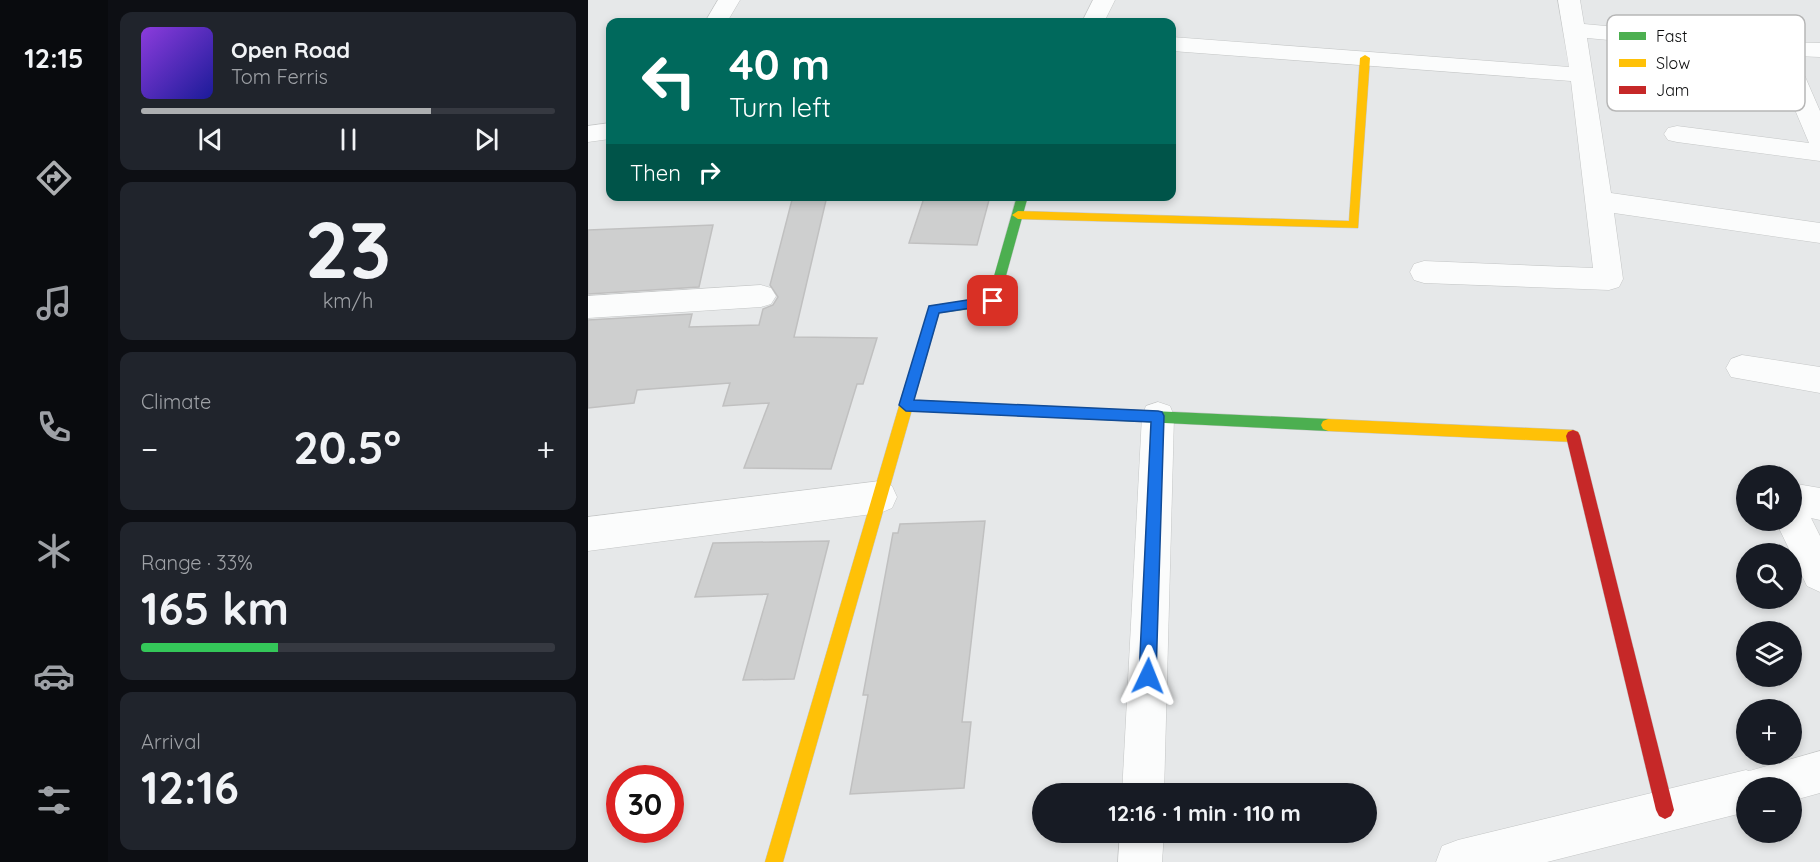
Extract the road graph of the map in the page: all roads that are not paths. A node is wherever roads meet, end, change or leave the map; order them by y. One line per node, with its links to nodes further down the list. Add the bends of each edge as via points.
1 (729, 0): 4 (street)
2 (1104, 0): 5 (street)
3 (1569, 0): 6 (street)
4 (718, 18)
5 (1095, 18)
6 (1575, 30): 7 (street); 12 (street)
7 (1607, 33)
8 (1176, 44): 11 (street)
9 (1805, 50): 10 (street)
10 (1820, 50)
11 (1365, 58): 12 (street); 21 (street, via 1354,225)
12 (1582, 75): 20 (street)
13 (1809, 91): 17 (street)
14 (606, 132): 15 (street)
15 (588, 134)
16 (1677, 134): 18 (street)
17 (1820, 140)
18 (1820, 153)
19 (1022, 201): 21 (street)
20 (1599, 201): 22 (street); 23 (street, via 1609,279)
21 (1018, 215): 28 (street, via 993,301 934,309)
22 (1820, 233)
23 (1424, 272)
24 (761, 296): 25 (street)
25 (588, 307)
26 (1742, 368): 27 (street)
27 (1820, 380)
28 (906, 405): 29 (street); 30 (street)
29 (1158, 416): 38 (street); 40 (street, via 1574,436)
30 (880, 497): 34 (street); 42 (street)
31 (1802, 501): 32 (street)
32 (1820, 504)
33 (1798, 531): 35 (street)
34 (588, 534)
35 (1820, 574)
36 (1820, 772): 37 (street)
37 (1801, 777)
38 (1143, 783)
39 (1736, 793): 40 (street)
40 (1665, 810): 44 (street)
41 (1141, 843): 43 (street)
42 (774, 862)
43 (1140, 862)
44 (1458, 862)

